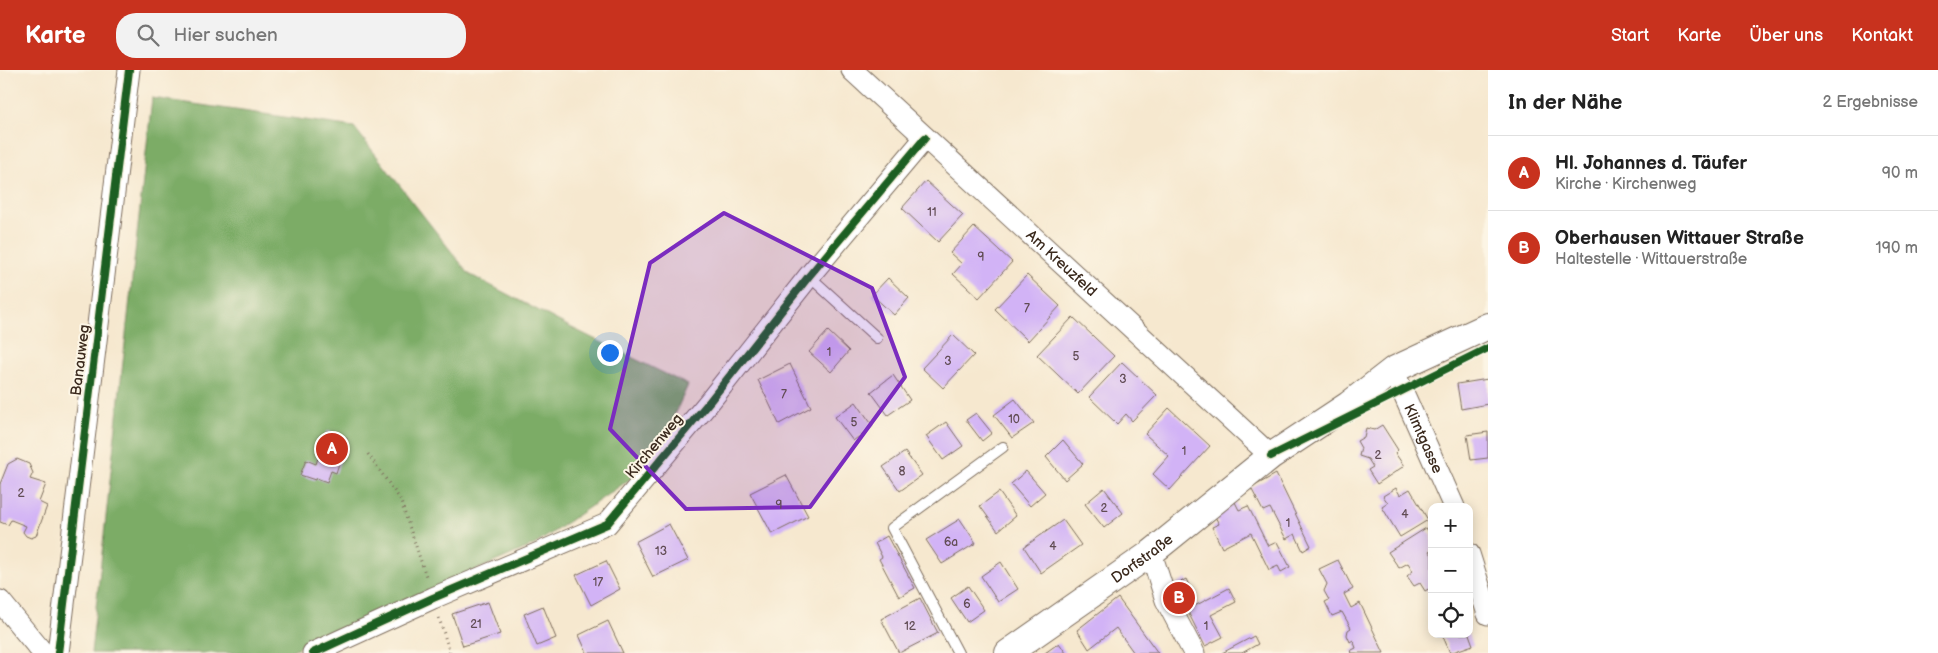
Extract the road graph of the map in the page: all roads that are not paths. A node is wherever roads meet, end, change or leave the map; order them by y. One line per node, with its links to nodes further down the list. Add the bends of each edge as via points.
1 (129, 70): 16 (street, Banauweg)
2 (852, 70): 3 (street, Am Kreuzfeld)
3 (925, 138): 4 (street, Kirchenweg); 9 (street, Am Kreuzfeld)
4 (809, 276): 6 (lane); 17 (street, Kirchenweg, via 607,524)
5 (1488, 326): 7 (street, Dorfstraße)
6 (877, 338)
7 (1393, 370): 9 (street, Dorfstraße, via 1348,405); 10 (street, Klimtgasse)
8 (1003, 447): 18 (lane, via 892,528)
9 (1271, 456): 11 (street, Dorfstraße)
10 (1452, 503)
11 (1151, 553): 19 (street, Dorfstraße); 20 (street, via 1166,600)
12 (1473, 567): 14 (street)
13 (0, 601): 15 (street)
14 (1488, 614)
15 (43, 653)
16 (58, 653)
17 (313, 653)
18 (958, 653)
19 (1008, 653)
20 (1194, 653)

